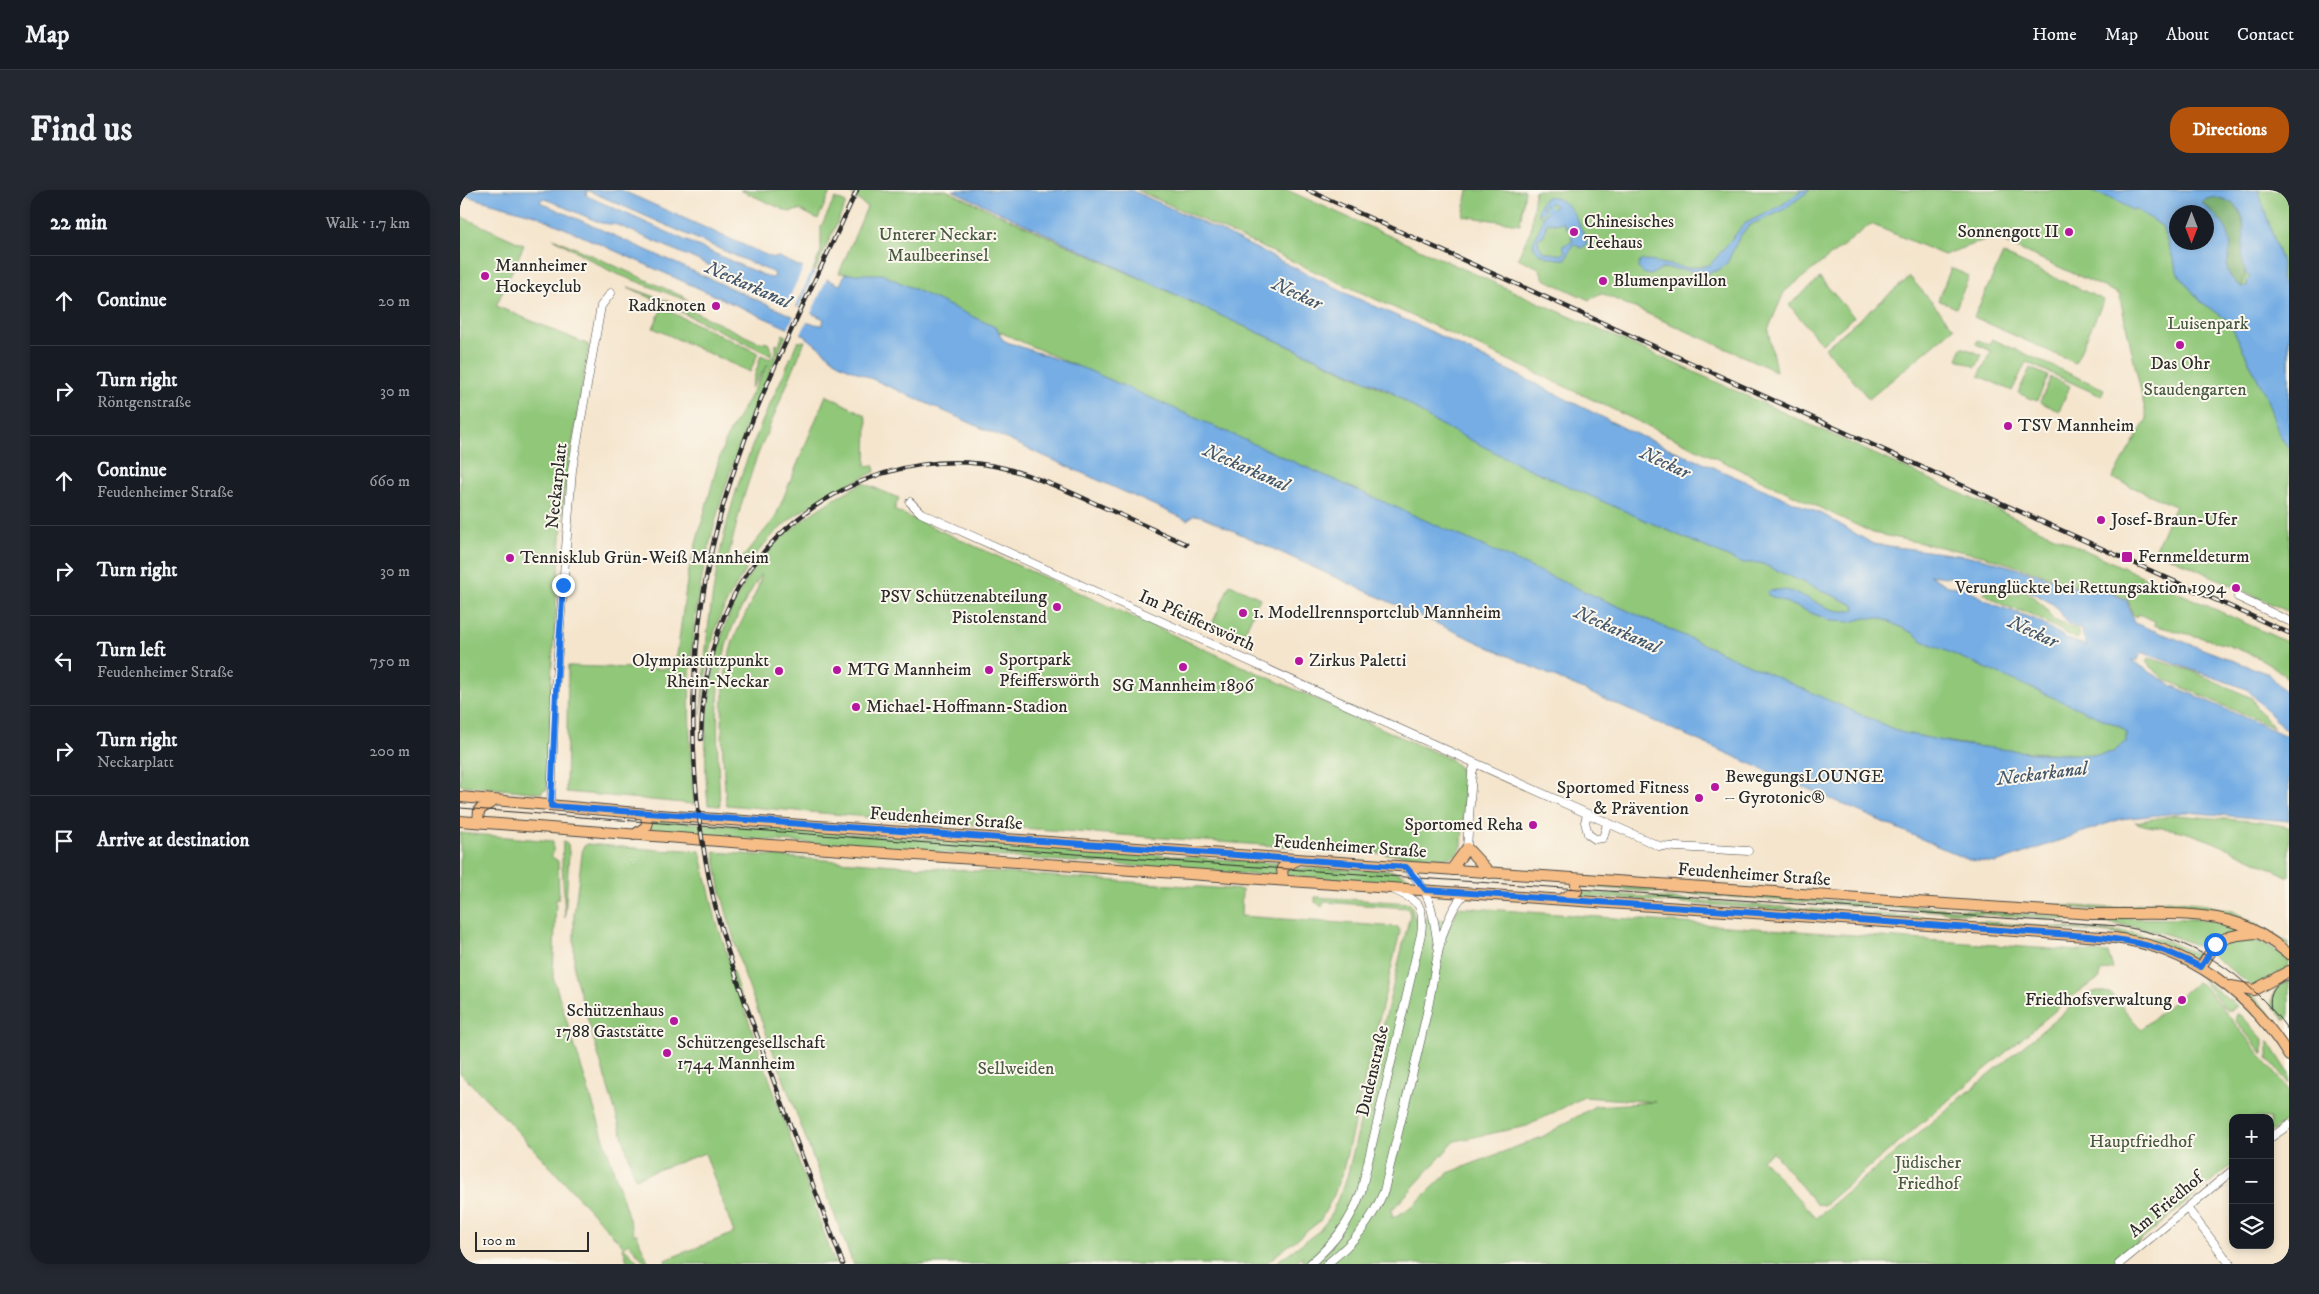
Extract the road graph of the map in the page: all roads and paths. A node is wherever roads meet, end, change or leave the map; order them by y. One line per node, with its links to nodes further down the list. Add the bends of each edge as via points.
1 (611, 293): 8 (street, Neckarplatt, via 601,306 572,470)
2 (910, 502): 5 (street, Im Pfeifferswörth, via 921,513)
3 (2238, 597): 4 (street)
4 (2289, 621)
5 (1475, 764): 10 (street, Im Pfeifferswörth); 15 (street)
6 (460, 797): 7 (main road, Feudenheimer Straße)
7 (494, 801): 8 (main road, Feudenheimer Straße); 12 (main road, via 479,810)
8 (551, 806): 9 (main road, Feudenheimer Straße)
9 (646, 814): 14 (main road, via 648,826); 17 (main road, Feudenheimer Straße)
10 (1587, 815): 13 (street, Im Pfeifferswörth); 13 (street, via 1584,822 1588,834 1595,839 1603,838)
11 (460, 820): 12 (main road)
12 (478, 822): 14 (main road)
13 (1607, 824): 16 (street, Im Pfeifferswörth, via 1659,846)
14 (634, 835): 22 (main road)
15 (1467, 848): 19 (main road); 20 (main road)
16 (1748, 851)
17 (1298, 860): 18 (main road, Feudenheimer Straße); 22 (main road, via 1282,868)
18 (1406, 867): 19 (main road, Feudenheimer Straße); 24 (street)
19 (1451, 870): 20 (main road, Feudenheimer Straße)
20 (1490, 873): 21 (main road, Feudenheimer Straße)
21 (1575, 879): 26 (main road, via 1576,893); 27 (main road, Feudenheimer Straße, via 2092,914 2196,915 2226,920)
22 (1283, 880): 23 (main road)
23 (1388, 887): 24 (main road); 38 (street, Dudenstraße, via 1414,899 1420,906 1423,913 1421,934 1361,1192 1345,1227)
24 (1426, 890): 25 (main road); 28 (street)
25 (1465, 893): 26 (main road); 28 (street, via 1449,915)
26 (1560, 899): 30 (main road, via 2131,940 2169,951)
27 (2260, 933): 29 (main road, Feudenheimer Straße); 30 (main road, via 2221,940 2211,949)
28 (1438, 952): 39 (street, via 1384,1191 1374,1215 1358,1237)
29 (2289, 954)
30 (2201, 967): 32 (main road)
31 (2289, 971): 32 (main road, via 2254,990)
32 (2228, 985): 33 (main road, via 2258,1014)
33 (2289, 1056)
34 (2289, 1125): 35 (street)
35 (2274, 1135)
36 (2229, 1173): 37 (street, Am Friedhof)
37 (2187, 1208): 40 (street, Am Friedhof); 41 (street)
38 (1310, 1264)
39 (1327, 1264)
40 (2119, 1264)
41 (2230, 1264)

